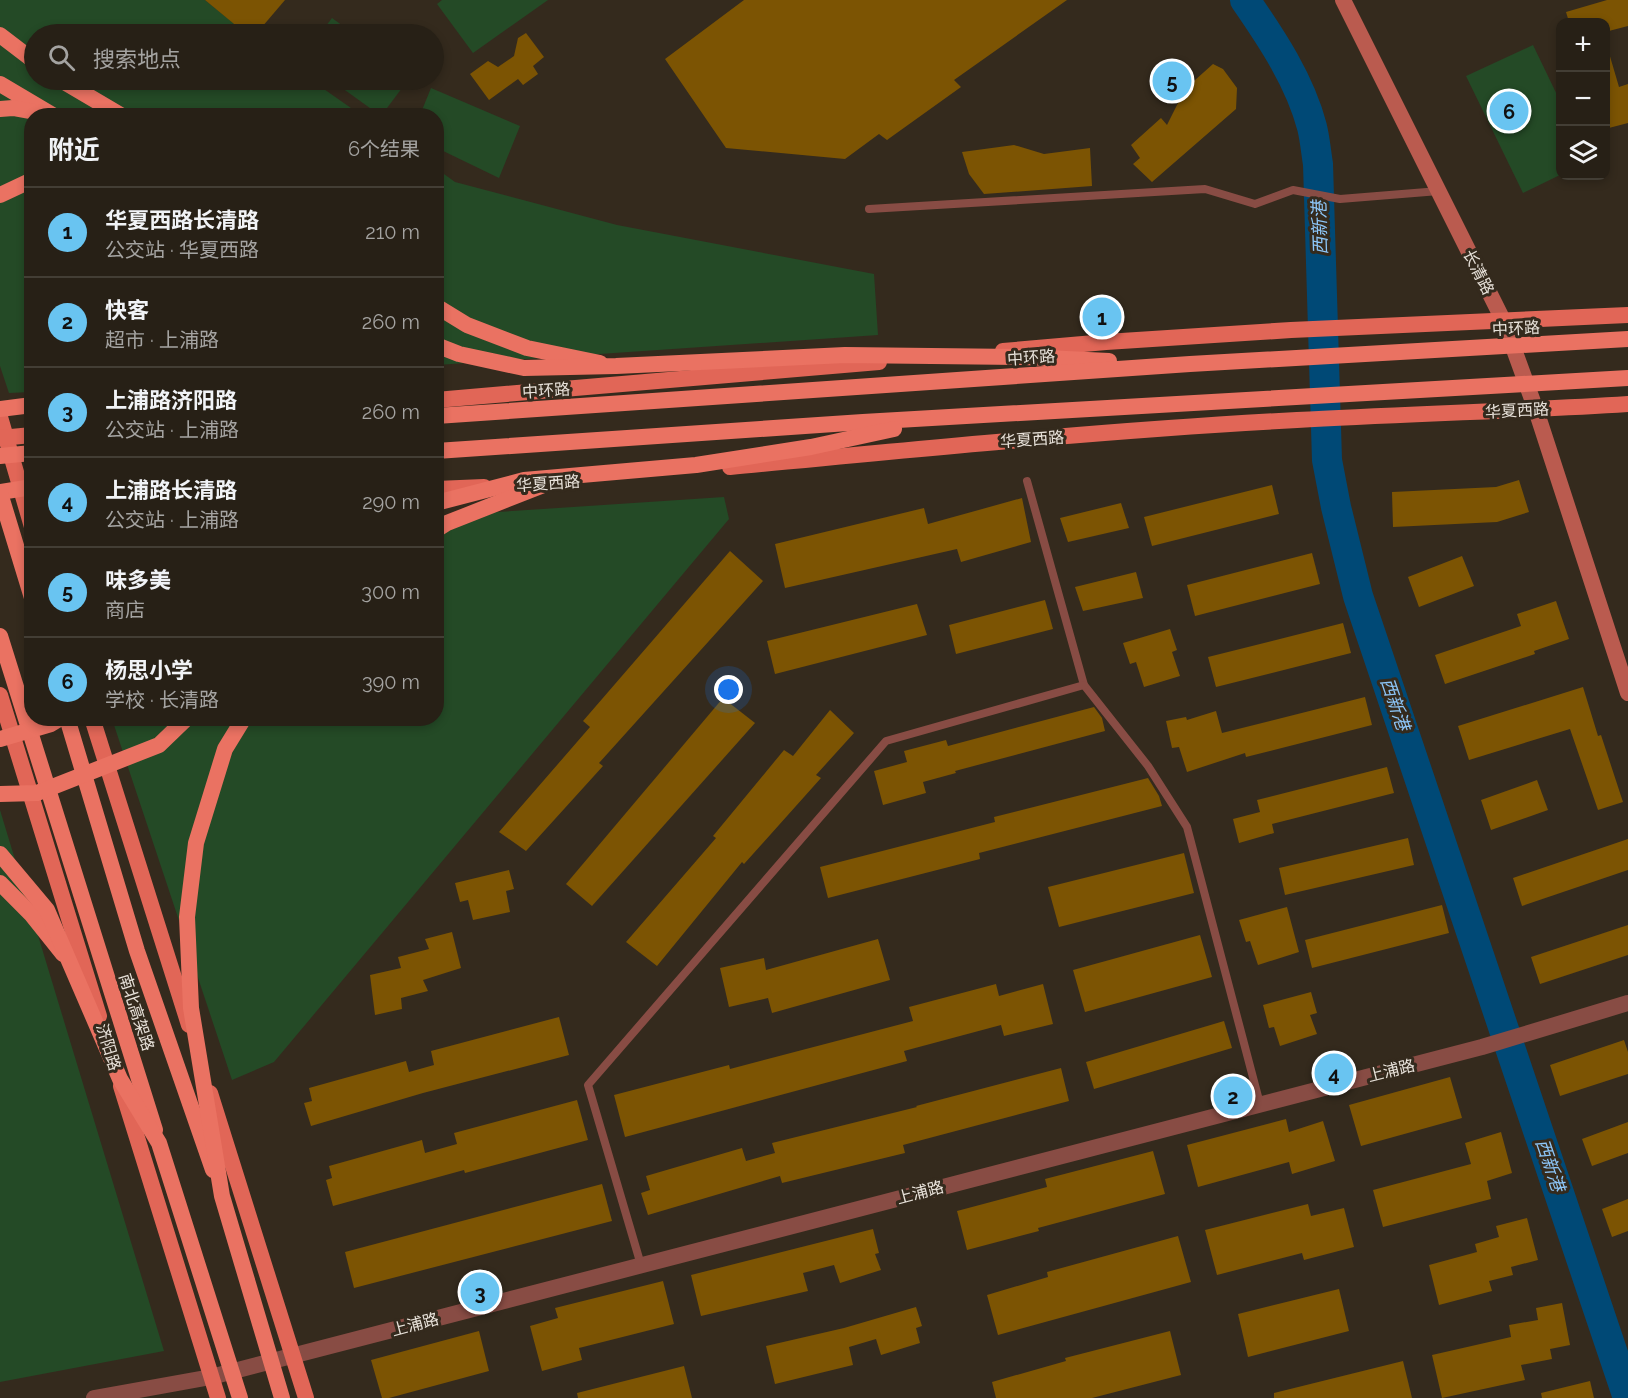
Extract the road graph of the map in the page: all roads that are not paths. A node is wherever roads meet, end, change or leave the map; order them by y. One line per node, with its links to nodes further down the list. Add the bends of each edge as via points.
1 (1343, 0): 11 (main road, 长清路)
2 (0, 35): 3 (highway)
3 (24, 53)
4 (0, 84): 6 (highway)
5 (78, 90): 7 (highway)
6 (40, 108)
7 (108, 108)
8 (0, 109): 9 (highway)
9 (24, 110)
10 (24, 184): 12 (highway)
11 (1438, 191): 13 (lane, via 1340,199 1293,190 1255,204 1204,189); 16 (main road, 长清路)
12 (0, 195)
13 (869, 209)
14 (444, 311): 20 (highway, bridge, via 467,325 527,348)
15 (1628, 315): 16 (main road)
16 (1504, 322): 22 (main road, via 1106,342); 26 (main road, 长清路)
17 (1628, 339): 19 (highway, 中环路, bridge)
18 (444, 348): 20 (highway, bridge, via 524,368)
19 (1190, 364): 20 (highway, bridge, via 845,355); 27 (highway, 中环路, bridge)
20 (616, 366)
21 (1628, 378): 29 (highway, bridge)
22 (444, 399)
23 (1628, 404): 26 (main road, 华夏西路)
24 (24, 406): 25 (highway)
25 (0, 409)
26 (1536, 410): 38 (main road, 华夏西路, via 1294,420); 48 (main road, 长清路)
27 (444, 415)
28 (0, 417): 31 (main road)
29 (940, 418): 32 (highway, bridge); 35 (highway, bridge, via 811,447 696,465)
30 (24, 436): 31 (main road)
31 (3, 437): 40 (main road)
32 (444, 450)
33 (24, 454): 34 (highway, bridge)
34 (0, 456)
35 (564, 477): 41 (highway, bridge, via 524,480); 44 (highway, bridge)
36 (1028, 481): 47 (lane)
37 (24, 488): 39 (highway, bridge)
38 (444, 489)
39 (0, 492): 45 (highway, bridge)
40 (24, 501)
41 (444, 501)
42 (0, 518): 43 (main road)
43 (24, 519)
44 (444, 525)
45 (24, 572)
46 (0, 636): 50 (highway, 南北高架路, bridge)
47 (1084, 684): 63 (lane, via 1148,766 1187,827); 66 (lane, via 886,741 588,1085)
48 (1628, 693)
49 (0, 695): 68 (main road, 济阳路)
50 (24, 713)
51 (28, 726): 64 (highway, 南北高架路, bridge)
52 (44, 726): 57 (highway, bridge)
53 (69, 726): 65 (highway, 南北高架路, bridge, via 137,951)
54 (95, 726): 67 (main road)
55 (179, 726): 58 (highway, bridge, via 159,745 37,793)
56 (239, 726): 65 (highway, bridge, via 225,749 196,843 187,917 191,1008)
57 (0, 739)
58 (0, 794)
59 (0, 854): 61 (highway, bridge, via 47,910)
60 (0, 883): 61 (highway)
61 (68, 960): 64 (highway, bridge, via 120,1079)
62 (1628, 1003): 63 (street, 上浦路, via 1482,1047)
63 (1260, 1104): 66 (street, 上浦路)
64 (159, 1143): 71 (highway, 南北高架路, bridge)
65 (222, 1196): 72 (highway, 南北高架路, bridge)
66 (641, 1265): 67 (street, 上浦路)
67 (293, 1355): 68 (street, 上浦路); 73 (main road)
68 (211, 1377): 69 (street, 上浦路); 70 (main road, 济阳路)
69 (94, 1398)
70 (218, 1398)
71 (240, 1398)
72 (282, 1398)
73 (306, 1398)

